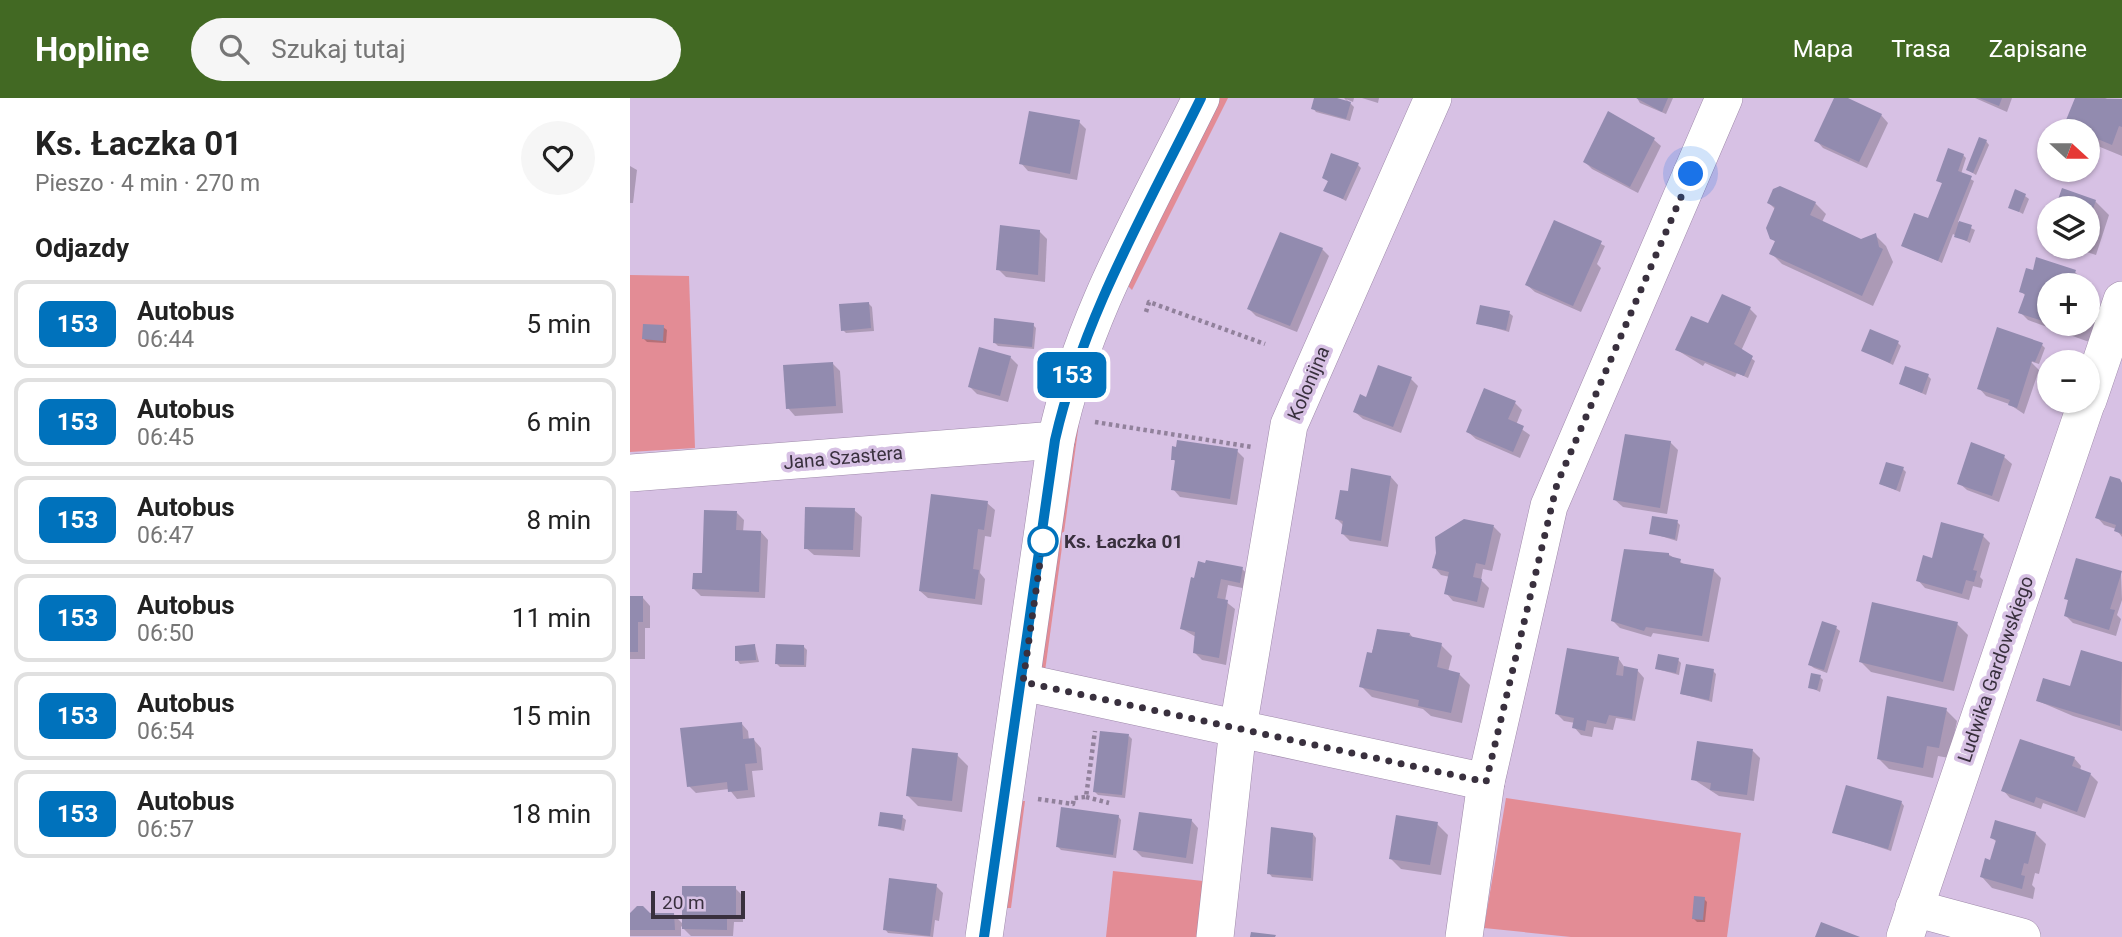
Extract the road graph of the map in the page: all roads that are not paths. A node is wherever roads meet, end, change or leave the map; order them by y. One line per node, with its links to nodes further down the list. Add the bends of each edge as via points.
1 (1201, 98): 7 (street, via 1104,293 1073,373)
2 (1433, 98): 10 (street, Kolonijna, via 1289,425)
3 (1724, 98): 11 (street, via 1557,484)
4 (2122, 300): 5 (street, Ludwika Gardowskiego)
5 (2100, 365)
6 (2084, 413): 12 (street, Ludwika Gardowskiego)
7 (1055, 440): 8 (street, Jana Szastera); 9 (street)
8 (630, 473)
9 (1023, 682): 10 (street); 13 (street)
10 (1238, 728): 11 (street); 14 (street, Kolonijna)
11 (1486, 782): 15 (street)
12 (1910, 922): 16 (street)
13 (984, 937)
14 (1215, 937)
15 (1464, 937)
16 (2022, 937)

